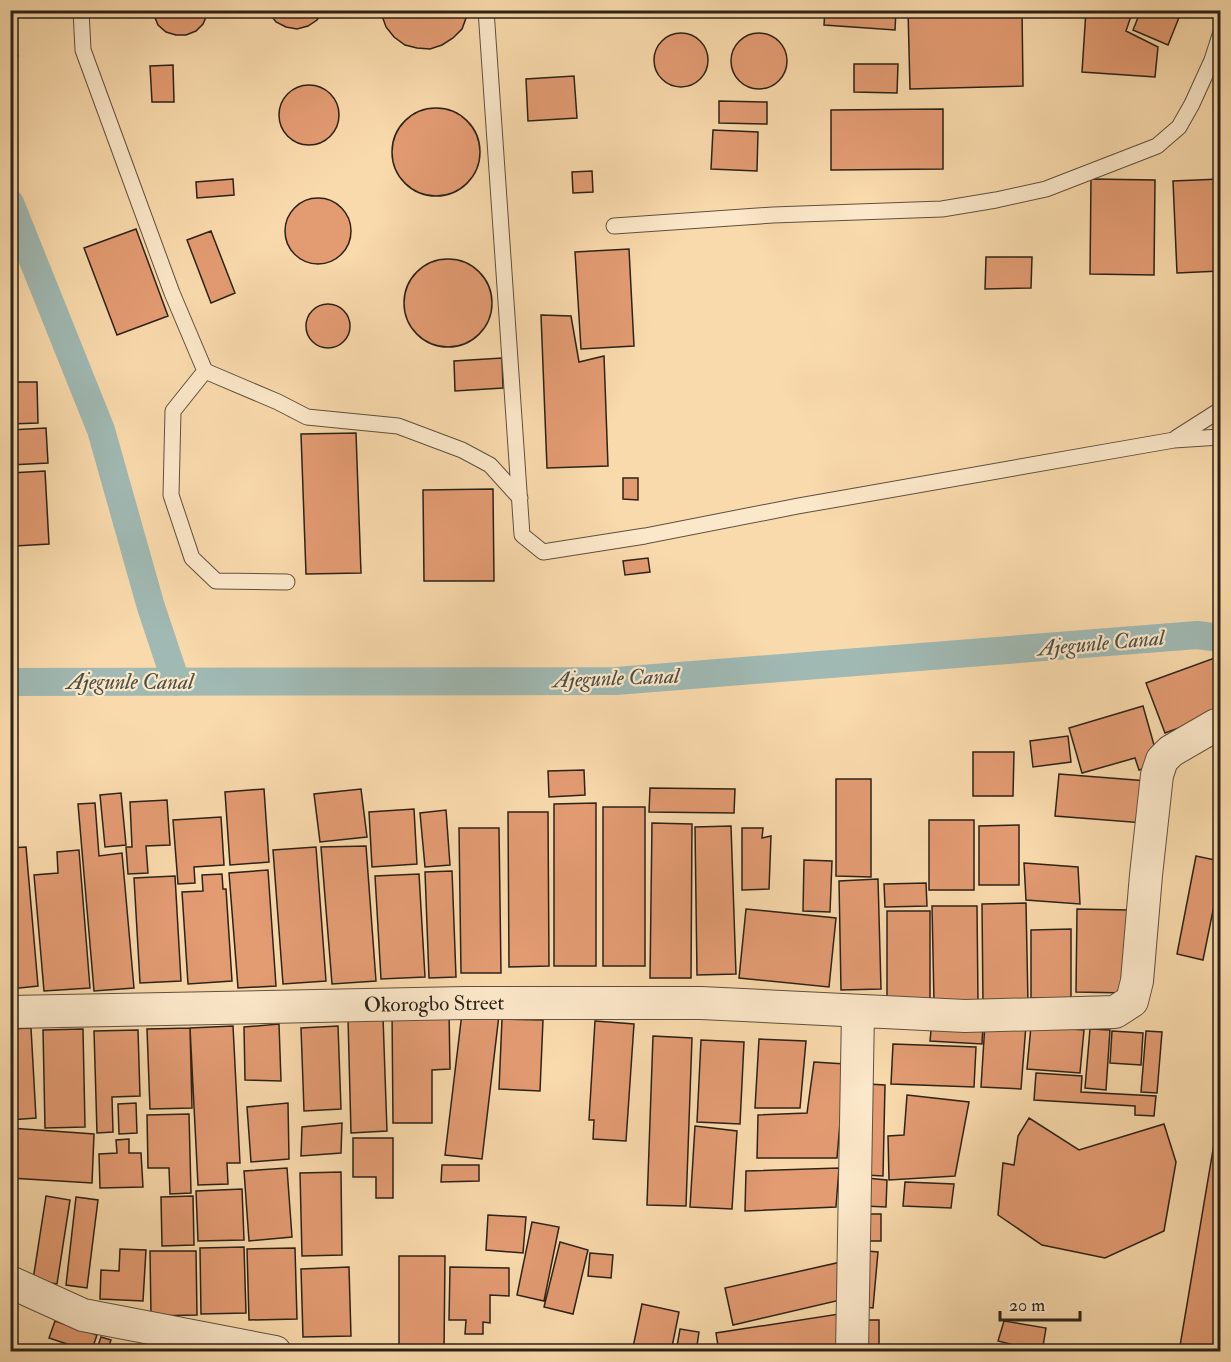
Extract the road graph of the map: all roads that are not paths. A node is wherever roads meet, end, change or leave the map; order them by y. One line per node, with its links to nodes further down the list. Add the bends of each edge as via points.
1 (81, 10): 5 (lane, via 83,50 172,293)
2 (486, 10): 9 (lane)
3 (1221, 35): 4 (lane, via 1179,127 1157,146 1046,189 942,209)
4 (614, 226)
5 (205, 371): 9 (lane, via 307,417 399,426 462,450 490,465); 10 (lane, via 173,411 171,495 192,558 216,581)
6 (1221, 410): 8 (lane)
7 (1221, 437): 8 (lane)
8 (1174, 440): 9 (lane, via 543,552 522,535)
9 (520, 498)
10 (287, 582)
11 (1216, 725): 12 (street, Okorogbo Street, via 1171,751 1162,760 1157,775 1132,1001 1115,1012 965,1016)
12 (858, 1011): 13 (street, Okorogbo Street, via 701,1003 465,1003); 16 (street)
13 (10, 1012)
14 (10, 1282): 15 (street, via 83,1315)
15 (275, 1352)
16 (852, 1352)

